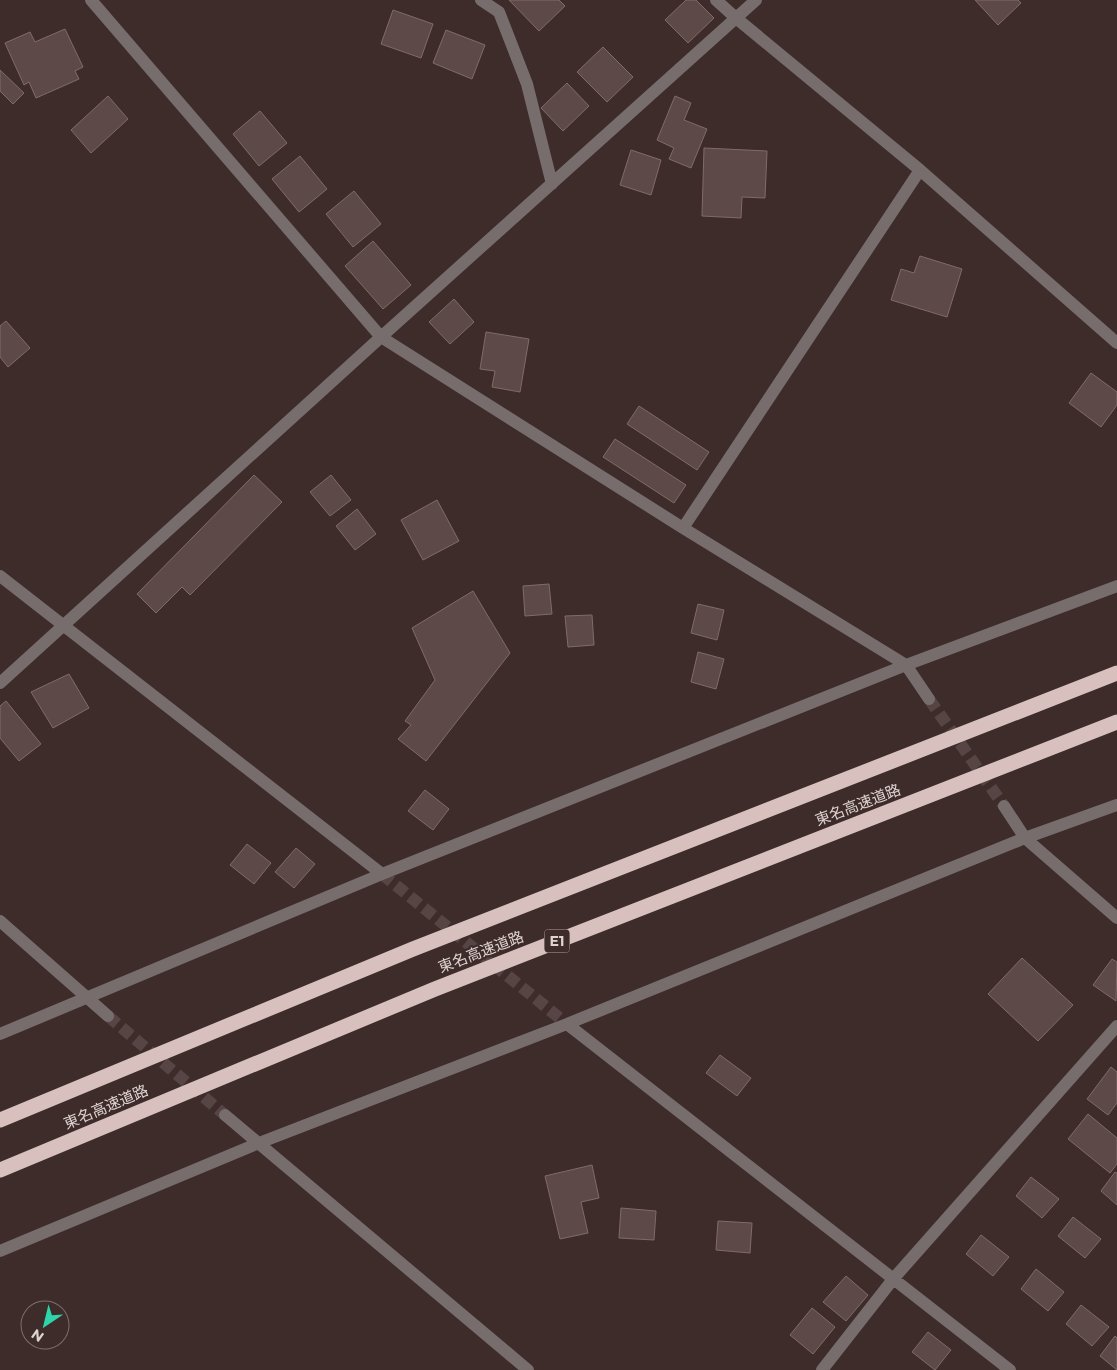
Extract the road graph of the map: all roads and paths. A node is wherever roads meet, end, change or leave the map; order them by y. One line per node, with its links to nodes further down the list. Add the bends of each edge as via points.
1 (91, 0): 8 (street)
2 (481, 0): 7 (street, via 499,12 527,84)
3 (716, 0): 5 (street)
4 (756, 0): 5 (street)
5 (736, 18): 6 (street); 7 (street)
6 (920, 170): 9 (street); 10 (street)
7 (552, 184): 8 (street)
8 (381, 337): 10 (street); 13 (street)
9 (1117, 343)
10 (683, 528): 14 (street)
11 (0, 576): 13 (street)
12 (1117, 586): 14 (street)
13 (62, 625): 16 (street); 22 (street)
14 (906, 665): 17 (street); 22 (street)
15 (1117, 673): 31 (highway, 東名高速道路, via 413,949)
16 (0, 683)
17 (929, 699)
18 (1117, 722): 33 (highway, 東名高速道路 / E1, via 435,989)
19 (1117, 805): 21 (street)
20 (1004, 806): 21 (street)
21 (1025, 838): 23 (street); 27 (street)
22 (382, 874): 25 (street)
23 (1117, 918)
24 (0, 921): 25 (street)
25 (87, 996): 26 (street); 29 (street)
26 (108, 1016)
27 (567, 1024): 32 (street); 35 (street)
28 (1117, 1026): 35 (street)
29 (0, 1034)
30 (225, 1115): 32 (street)
31 (0, 1120)
32 (259, 1143): 34 (street); 36 (street)
33 (0, 1170)
34 (0, 1251)
35 (894, 1278): 37 (street); 38 (street)
36 (528, 1370)
37 (822, 1370)
38 (1010, 1370)

